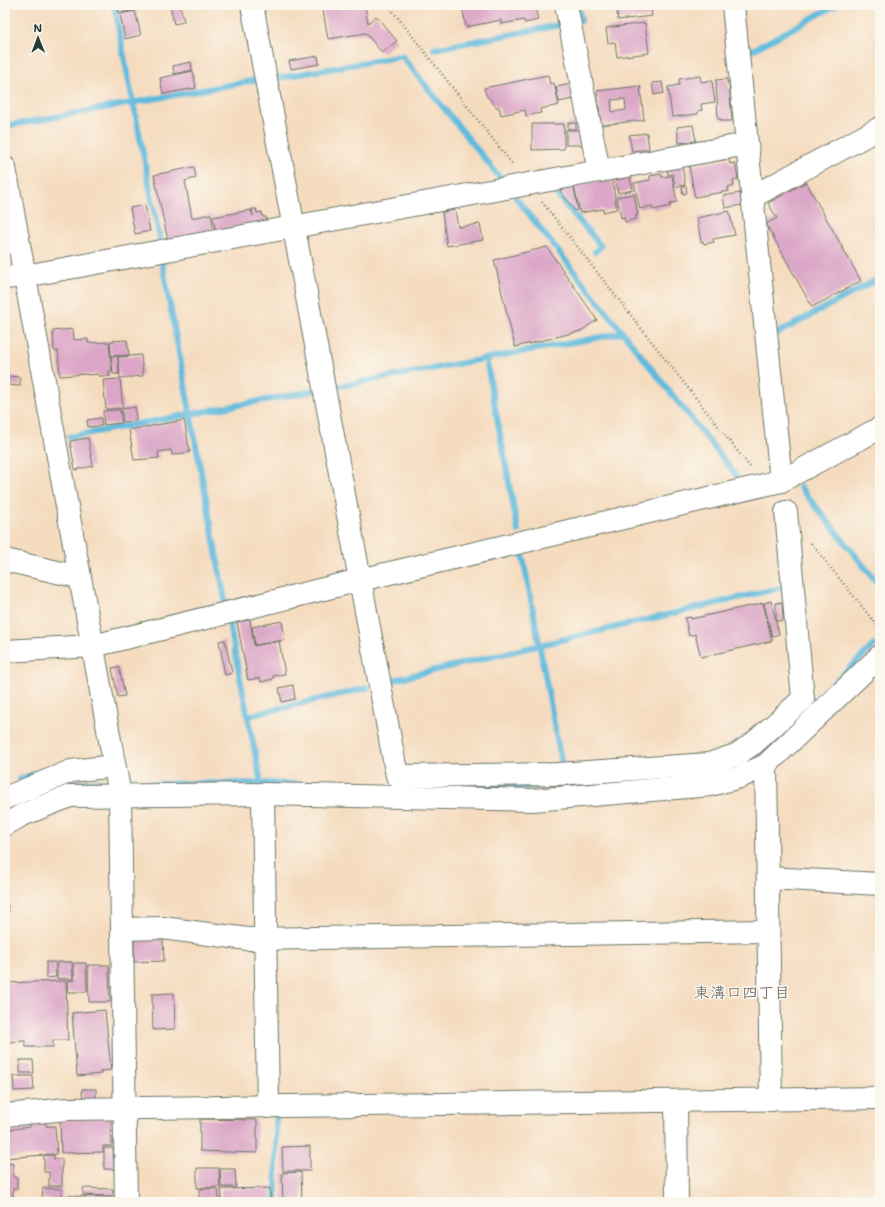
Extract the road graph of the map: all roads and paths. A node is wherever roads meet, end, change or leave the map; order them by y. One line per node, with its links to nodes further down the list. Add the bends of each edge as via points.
1 (252, 5): 11 (street)
2 (388, 5): 9 (path)
3 (566, 5): 8 (street)
4 (733, 5): 6 (street)
5 (880, 128): 10 (street)
6 (747, 144): 8 (street); 10 (street)
7 (5, 168): 12 (street)
8 (599, 171): 9 (street)
9 (527, 184): 11 (street); 14 (path)
10 (752, 197): 14 (street)
11 (294, 227): 12 (street); 19 (street)
12 (15, 277): 18 (street)
13 (880, 428): 14 (street)
14 (773, 483): 19 (street)
15 (786, 512): 19 (street, via 802,699 736,755 708,764 557,774 397,776)
16 (811, 543): 20 (path)
17 (5, 560): 18 (street)
18 (79, 577): 21 (street)
19 (360, 580): 21 (street)
20 (880, 629)
21 (93, 646): 22 (street); 25 (street)
22 (5, 651)
23 (880, 656): 24 (street)
24 (766, 765): 26 (street, via 740,777 711,785 532,800); 30 (street)
25 (114, 766): 27 (street); 28 (street, via 71,771)
26 (263, 794): 27 (street); 34 (street)
27 (120, 795): 29 (street, via 70,796); 32 (street)
28 (5, 798)
29 (5, 824)
30 (768, 878): 31 (street); 33 (street)
31 (880, 884)
32 (122, 929): 34 (street, via 162,928 248,940); 39 (street)
33 (768, 931): 34 (street); 36 (street)
34 (265, 939): 38 (street)
35 (880, 1098): 36 (street)
36 (771, 1100): 37 (street)
37 (676, 1101): 38 (street); 42 (street)
38 (268, 1107): 39 (street)
39 (124, 1109): 40 (street, via 68,1109); 41 (street)
40 (5, 1114)
41 (126, 1202)
42 (677, 1202)

